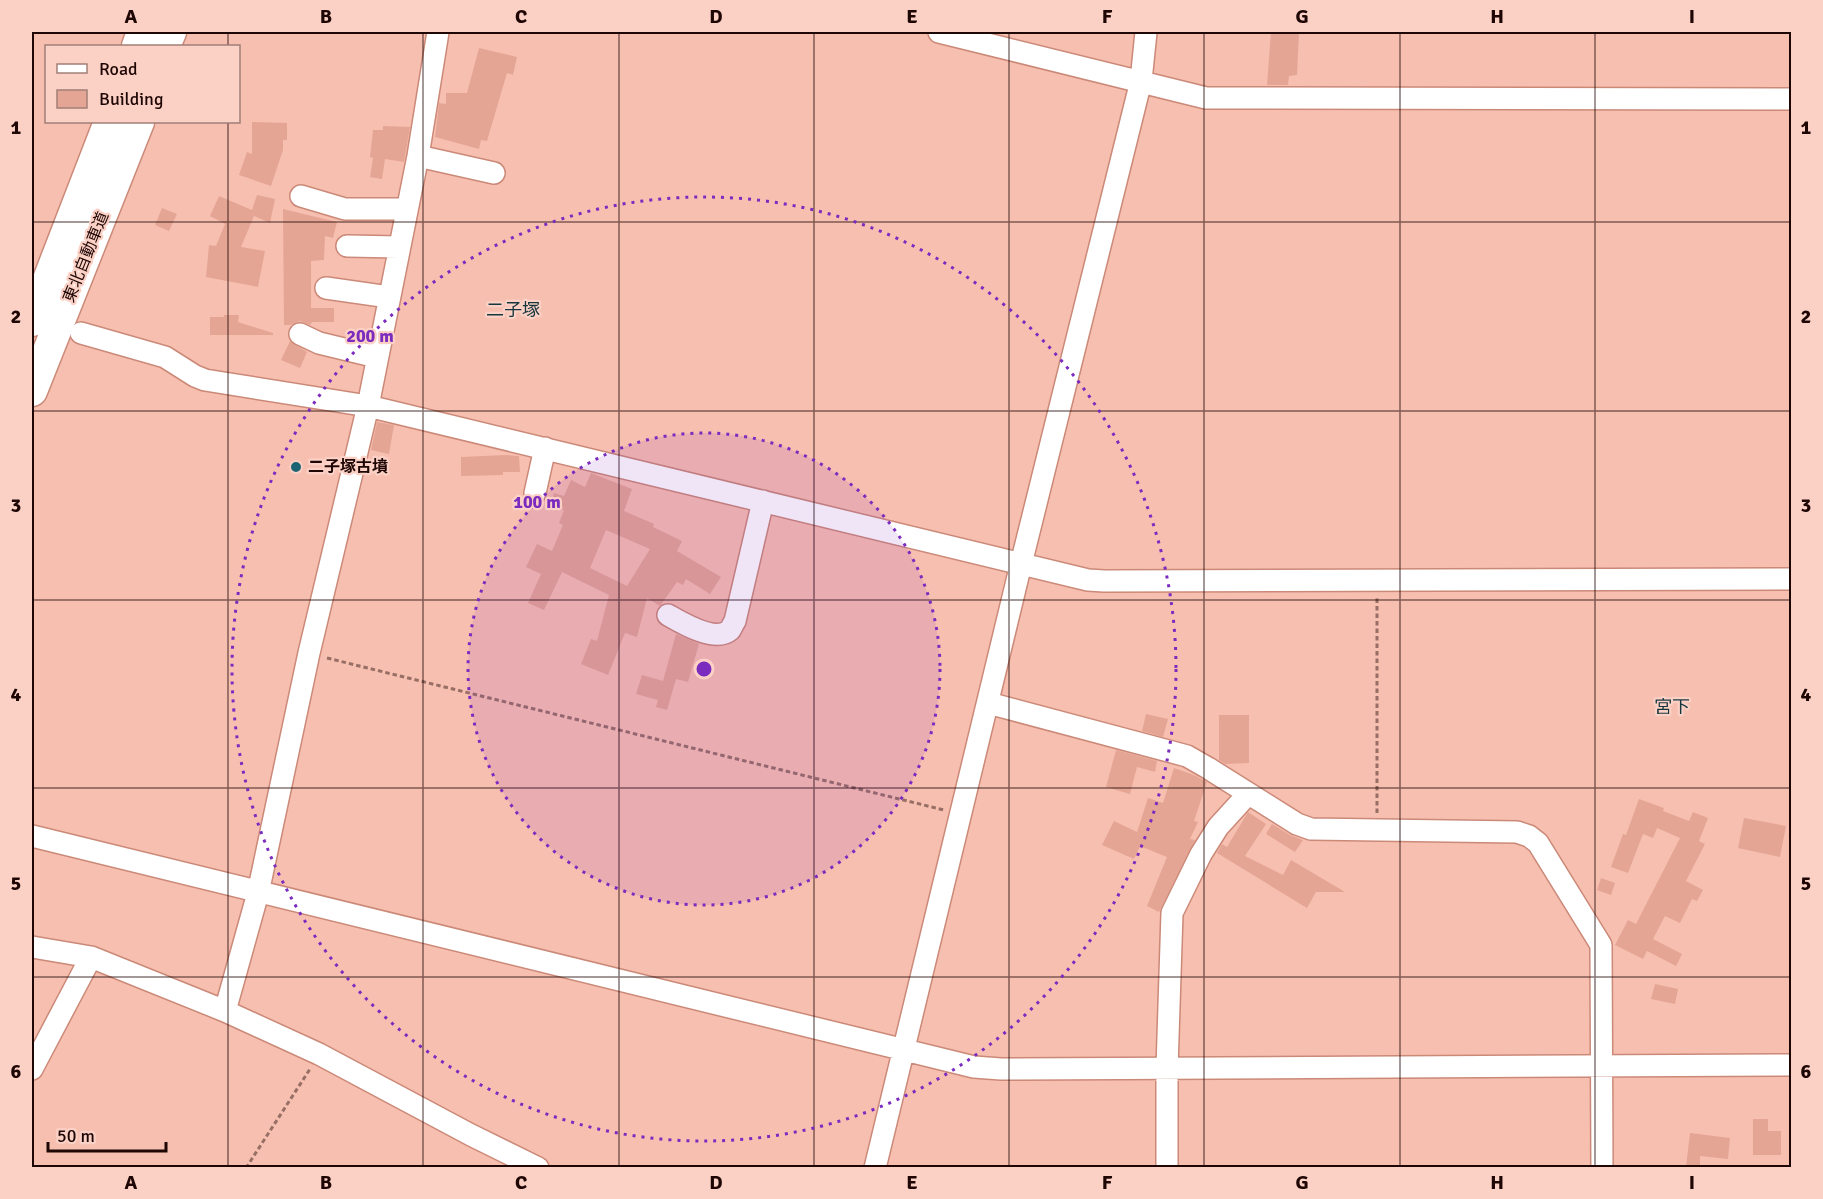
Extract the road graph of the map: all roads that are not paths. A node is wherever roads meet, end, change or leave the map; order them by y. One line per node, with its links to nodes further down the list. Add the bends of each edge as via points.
1 (438, 32): 8 (street)
2 (939, 32): 4 (street)
3 (1146, 32): 4 (street)
4 (1141, 81): 5 (street, via 1206,98); 25 (street)
5 (1791, 99)
6 (109, 123): 16 (highway, 東北自動車道)
7 (138, 123): 20 (highway, 東北自動車道)
8 (418, 156): 9 (street); 11 (street)
9 (494, 173)
10 (301, 196): 11 (street, via 345,209)
11 (407, 209): 13 (street)
12 (347, 246): 13 (street)
13 (399, 247): 15 (street)
14 (326, 288): 15 (street)
15 (389, 297): 19 (street)
16 (32, 321)
17 (81, 333): 21 (street, via 165,357 205,380)
18 (300, 334): 19 (street, via 319,343)
19 (377, 357): 21 (street)
20 (32, 391)
21 (368, 406): 22 (street); 31 (street, via 309,653)
22 (545, 448): 23 (street); 24 (street)
23 (535, 493)
24 (763, 501): 25 (street); 27 (street, via 735,621 729,630 696,630)
25 (1021, 564): 26 (street, via 1104,581); 28 (street)
26 (1791, 579)
27 (668, 615)
28 (988, 703): 29 (street, via 1186,756); 35 (street)
29 (1248, 794): 37 (street, via 1303,827 1517,832 1538,843 1600,945); 38 (street, via 1218,827 1172,913)
30 (32, 836): 31 (street)
31 (258, 892): 34 (street); 35 (street)
32 (32, 947): 33 (street)
33 (91, 957): 34 (street); 39 (street)
34 (225, 1011): 40 (street, via 319,1054)
35 (903, 1049): 38 (street, via 974,1067); 41 (street)
36 (1791, 1065): 37 (street)
37 (1603, 1066): 38 (street); 43 (street)
38 (1167, 1068): 42 (street)
39 (32, 1069)
40 (538, 1167)
41 (875, 1167)
42 (1167, 1167)
43 (1602, 1167)

